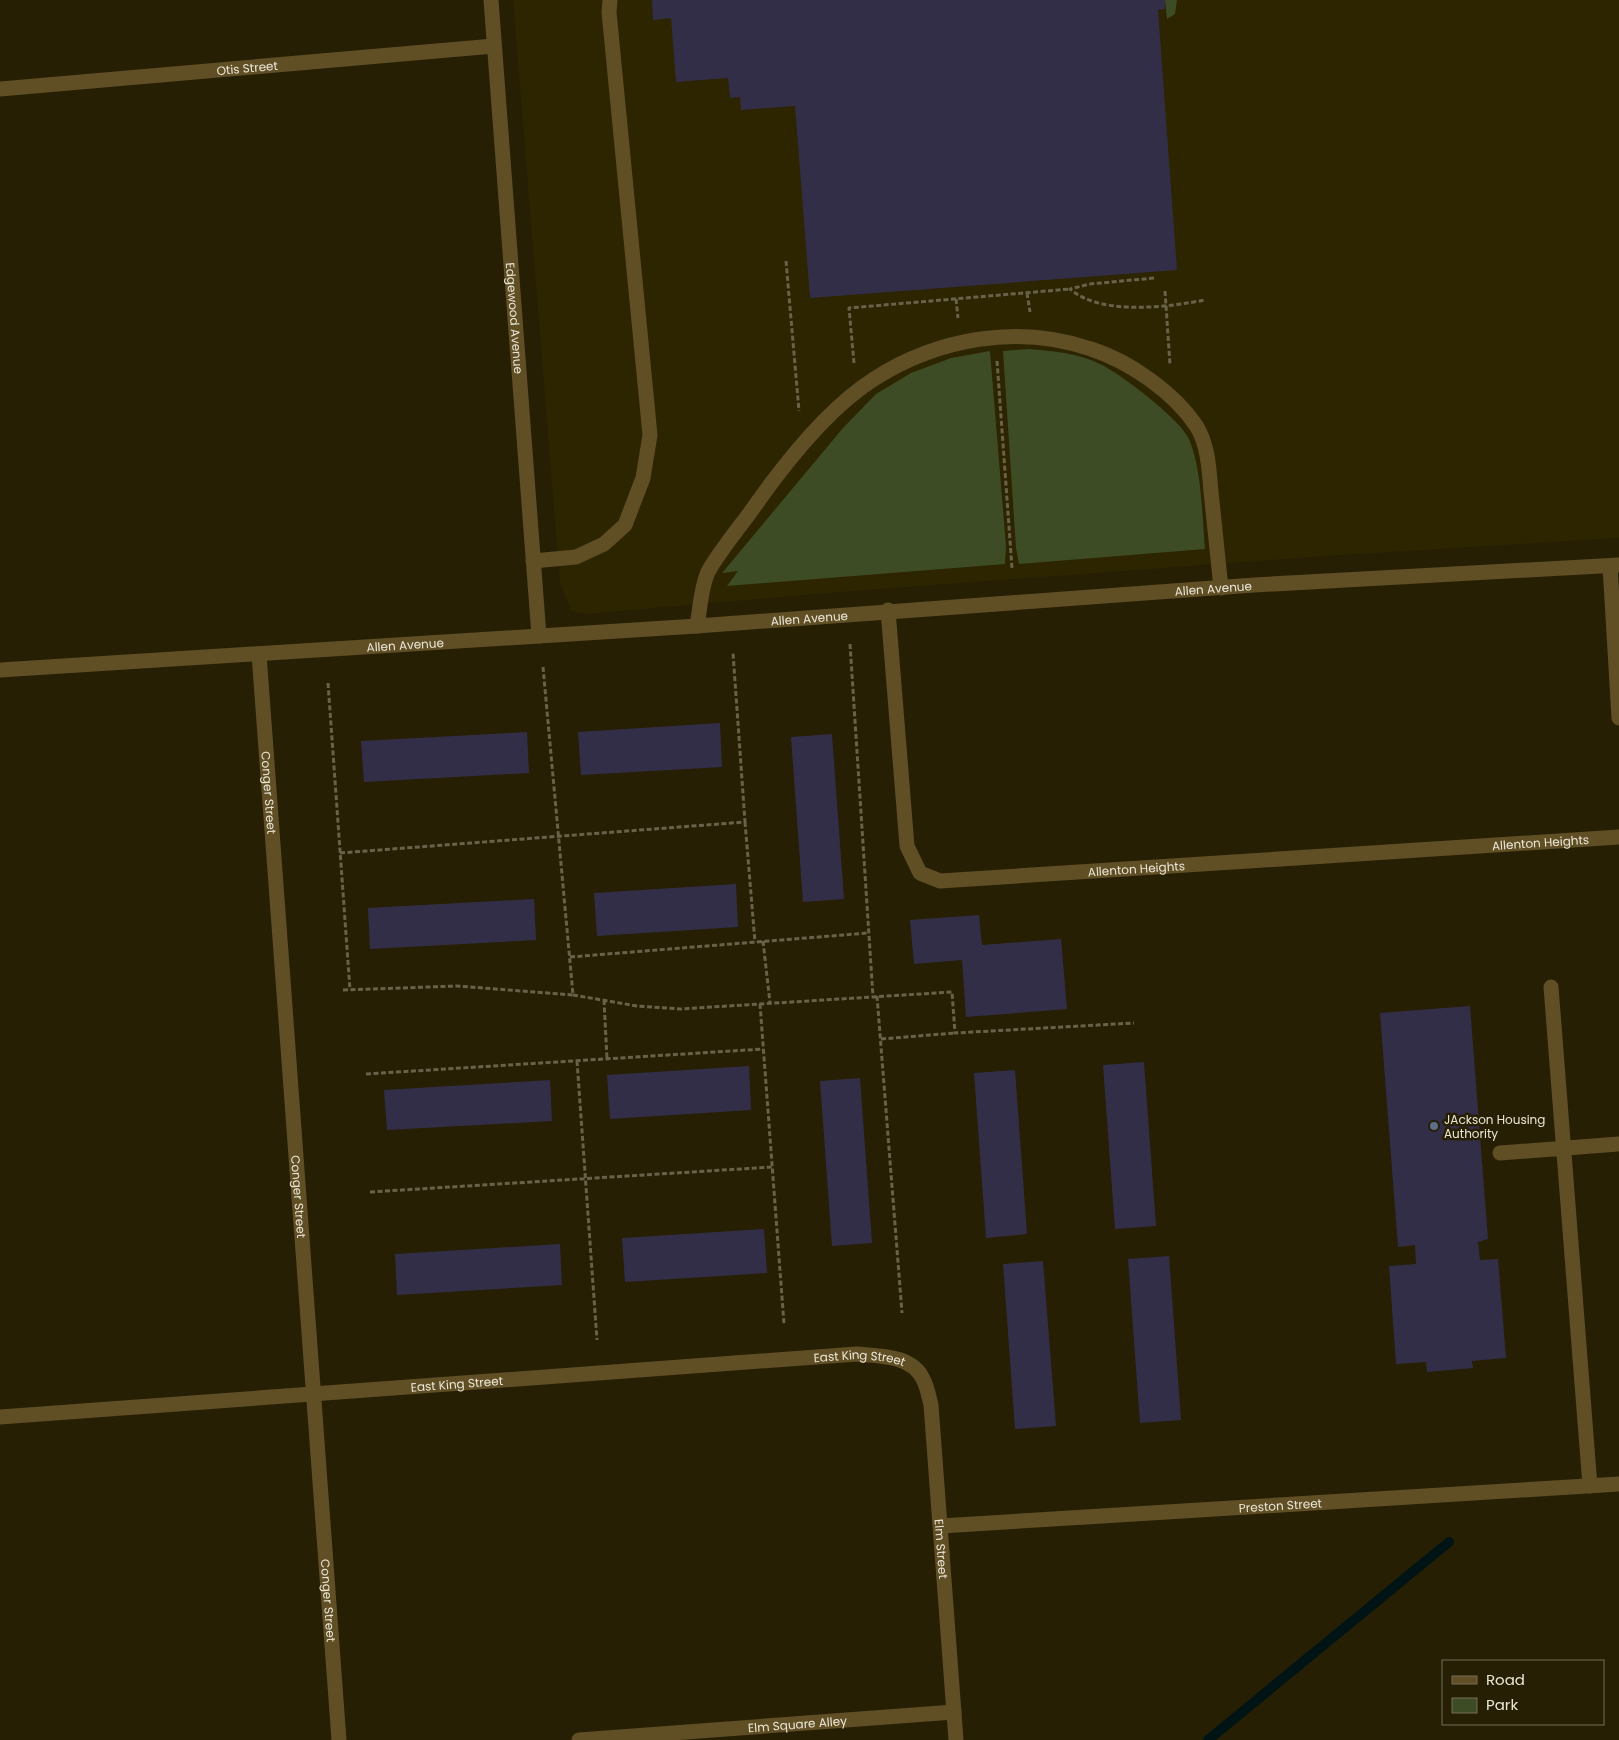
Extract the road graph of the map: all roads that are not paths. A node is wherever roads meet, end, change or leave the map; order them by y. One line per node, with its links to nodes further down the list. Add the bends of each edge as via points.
1 (491, 0): 3 (street, Edgewood Avenue)
2 (610, 0): 5 (street, via 650,435 643,478 626,525 604,544 576,557)
3 (494, 46): 4 (street, Otis Street); 5 (street, Edgewood Avenue)
4 (0, 89)
5 (533, 560): 10 (street, Edgewood Avenue)
6 (1614, 566): 7 (street, Allen Avenue); 13 (street)
7 (1221, 588): 8 (street, Allen Avenue); 9 (street, via 1207,454 1197,428 1142,373 1106,354 1068,341 1029,335 969,341 924,353 874,379 836,409 775,478 708,573)
8 (888, 610): 9 (street, Allen Avenue); 14 (street, Allenton Heights, via 907,846 920,873 940,881)
9 (697, 626): 10 (street, Allen Avenue)
10 (539, 636): 11 (street, Allen Avenue)
11 (259, 654): 12 (street, Allen Avenue); 20 (street, Conger Street)
12 (0, 670)
13 (1619, 718)
14 (1619, 837)
15 (1551, 987): 17 (street)
16 (1619, 1144): 17 (street)
17 (1564, 1149): 18 (street); 23 (street)
18 (1500, 1153)
19 (911, 1364): 20 (street, East King Street, via 892,1357 857,1354); 24 (street, Elm Street, via 923,1378 931,1405)
20 (313, 1394): 21 (street, East King Street); 26 (street, Conger Street)
21 (0, 1417)
22 (1619, 1484): 23 (street, Preston Street)
23 (1590, 1486): 24 (street, Preston Street)
24 (941, 1526): 25 (street, Elm Street)
25 (954, 1712): 27 (street, Elm Square Alley); 28 (street, Elm Street)
26 (339, 1740)
27 (579, 1740)
28 (956, 1740)

